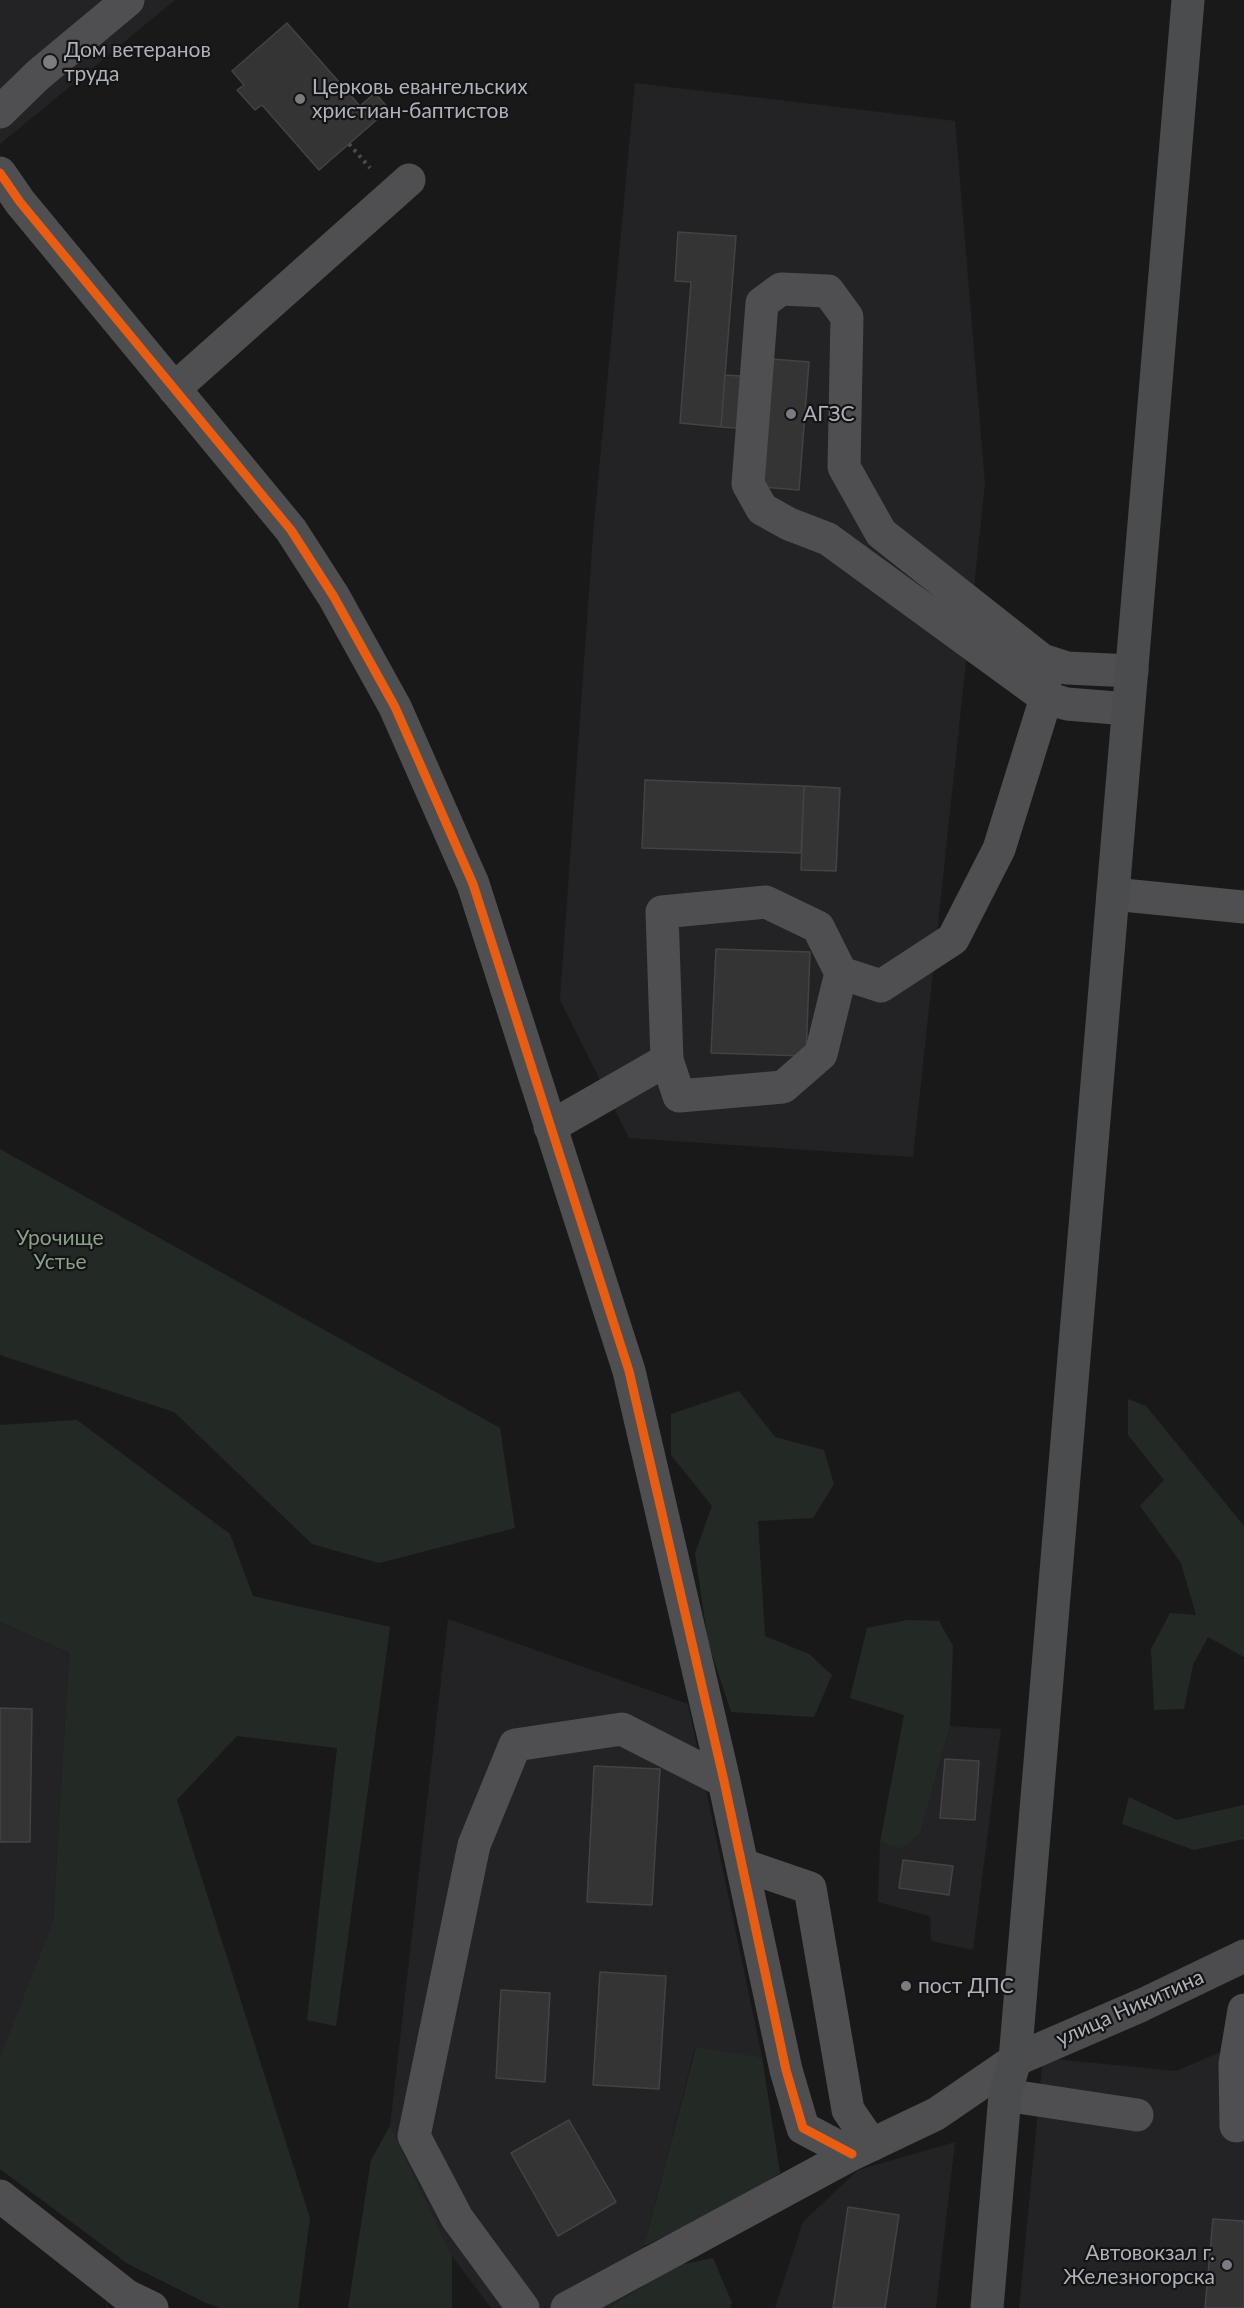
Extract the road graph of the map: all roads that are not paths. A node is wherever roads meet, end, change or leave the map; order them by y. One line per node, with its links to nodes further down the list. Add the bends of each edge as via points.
1 (128, 0): 3 (street)
2 (1188, 0): 8 (highway)
3 (0, 112)
4 (0, 173): 6 (street)
5 (409, 180): 6 (street)
6 (174, 389): 15 (street, via 291,530 334,597 394,707 473,884)
7 (1042, 660): 8 (street, via 1067,668); 9 (street); 9 (street, via 881,532 844,467 847,317 828,291 781,289 762,303 748,484 762,509 828,539)
8 (1132, 671): 10 (highway)
9 (1046, 698): 10 (street, via 1067,704); 13 (street, via 999,849 953,939 881,986)
10 (1128, 709): 11 (highway)
11 (1113, 894): 12 (street); 20 (highway)
12 (1244, 907)
13 (841, 973): 14 (street, via 821,1054 783,1087 679,1096); 14 (street, via 818,927 766,902 662,912)
14 (667, 1060): 15 (street)
15 (550, 1127): 16 (street, via 629,1371)
16 (724, 1781): 17 (street); 27 (street, via 622,1729 515,1745 474,1845 414,2136 457,2218)
17 (742, 1865): 24 (street, via 786,2070 803,2128); 24 (street, via 810,1887 849,2110)
18 (1244, 1956): 20 (main road, улица Никитина)
19 (1244, 2010): 23 (street, via 1235,2064)
20 (1015, 2060): 21 (highway); 24 (street, via 936,2114)
21 (1005, 2095): 22 (street); 29 (highway)
22 (1137, 2115)
23 (1236, 2126)
24 (862, 2149): 28 (street)
25 (0, 2196): 26 (street, via 127,2296)
26 (152, 2308)
27 (523, 2308)
28 (567, 2308)
29 (987, 2308)

